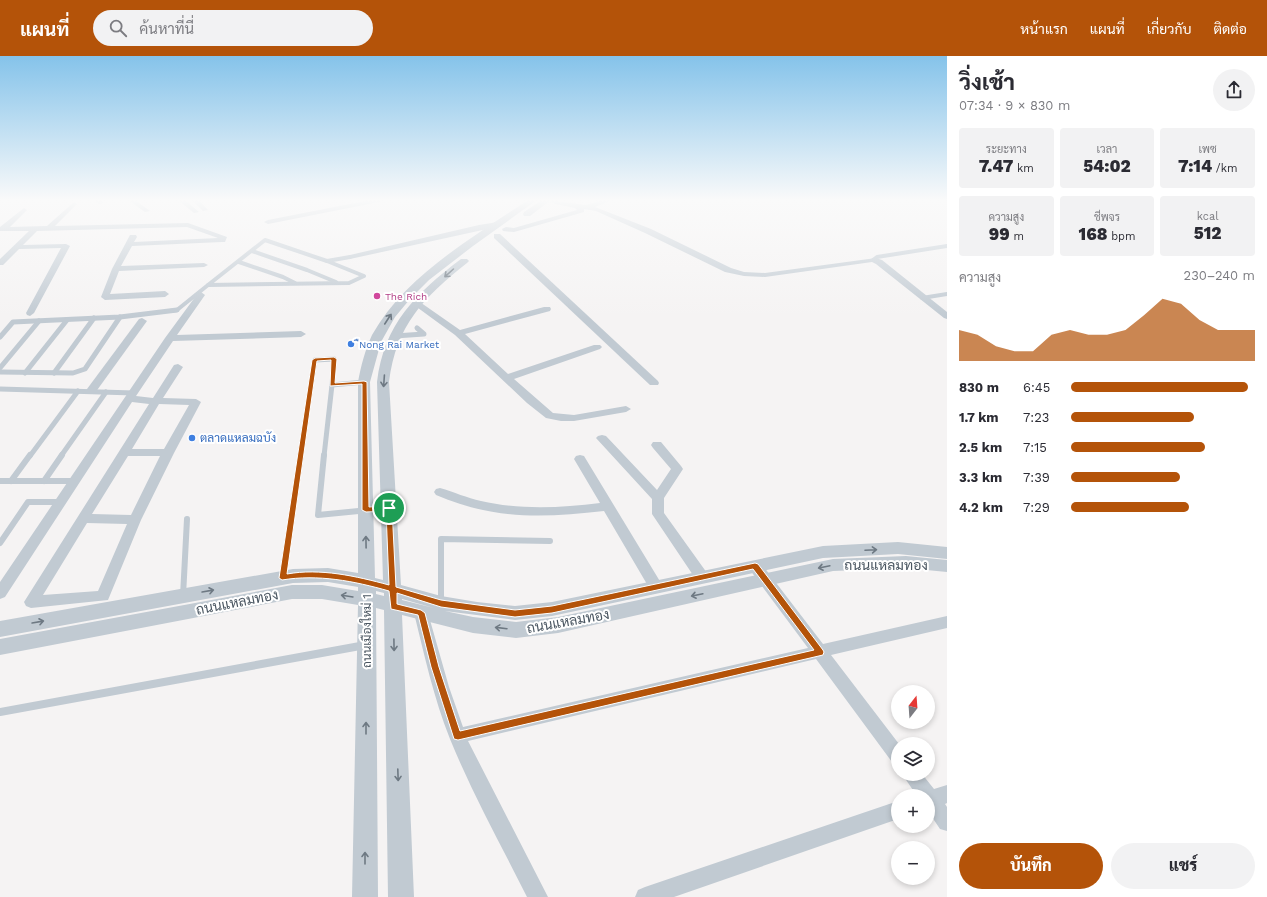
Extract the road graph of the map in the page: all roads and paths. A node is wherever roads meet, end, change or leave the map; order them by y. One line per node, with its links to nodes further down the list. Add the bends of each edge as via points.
1 (25, 239): 11 (street)
2 (131, 239): 9 (street)
3 (222, 239): 9 (street)
4 (426, 239): 13 (street)
5 (485, 239): 49 (street, ถนนเมืองใหม่ 1, one-way to 5, via 369,356 393,312 440,266)
6 (489, 239): 27 (street, ถนนเมืองใหม่ 1, one-way to 27)
7 (509, 239): 50 (street, via 612,345)
8 (665, 239): 14 (street, via 728,270 744,274 765,275)
9 (129, 244): 19 (street)
10 (947, 246): 14 (lane, via 876,257)
11 (17, 247): 17 (street); 29 (street, via 66,246)
12 (252, 251): 15 (lane, via 265,240); 16 (lane); 20 (lane)
13 (350, 257): 15 (lane)
14 (873, 260): 26 (street, via 879,262)
15 (328, 261): 20 (lane, via 364,276 349,283)
16 (239, 262): 21 (lane); 22 (lane)
17 (0, 263)
18 (204, 265): 19 (street)
19 (116, 269): 23 (street, via 105,297)
20 (339, 283): 21 (lane)
21 (296, 284): 22 (lane)
22 (208, 285): 31 (lane, via 177,310)
23 (165, 294)
24 (947, 294): 26 (lane)
25 (201, 295): 41 (street)
26 (922, 298): 30 (street)
27 (417, 303): 37 (street); 39 (street, ถนนเมืองใหม่ 1)
28 (547, 309): 37 (street)
29 (30, 313)
30 (947, 316)
31 (120, 317): 32 (lane); 47 (lane, via 85,369 73,374)
32 (94, 318): 33 (lane); 47 (lane)
33 (67, 320): 35 (lane); 46 (lane)
34 (142, 320): 54 (street)
35 (39, 321): 40 (lane, via 13,322); 44 (lane)
36 (417, 328): 39 (lane, via 424,334)
37 (458, 333): 48 (street)
38 (301, 334): 41 (street)
39 (395, 336): 72 (street, ถนนเมืองใหม่ 1, one-way to 72, via 387,357 383,382)
40 (0, 337)
41 (170, 338): 56 (street)
42 (597, 347): 48 (street)
43 (178, 367): 57 (street)
44 (0, 368)
45 (0, 372): 46 (lane)
46 (25, 373): 47 (lane)
47 (54, 373)
48 (508, 378): 58 (street, via 550,416 574,418)
49 (364, 382): 51 (lane); 73 (street, ถนนเมืองใหม่ 1)
50 (654, 383)
51 (332, 384): 73 (lane, via 318,515); 82 (lane, via 334,359 315,360)
52 (0, 389): 53 (lane)
53 (78, 391): 54 (lane); 65 (lane)
54 (91, 391): 55 (lane)
55 (106, 392): 56 (lane); 66 (lane)
56 (131, 396): 57 (street); 67 (street)
57 (156, 401): 61 (street); 62 (street, via 196,402)
58 (626, 409)
59 (602, 438): 69 (street)
60 (657, 445): 69 (street, via 677,468)
61 (124, 452): 62 (street); 74 (street)
62 (168, 452): 76 (street)
63 (580, 459): 71 (street)
64 (0, 481): 65 (lane)
65 (11, 481): 66 (lane)
66 (44, 481): 67 (lane)
67 (75, 481): 70 (street)
68 (440, 492): 71 (street, via 490,508 522,511 552,512)
69 (658, 498): 83 (street, via 658,514)
70 (61, 502): 78 (lane, via 28,502); 86 (street)
71 (609, 506): 84 (street)
72 (389, 508): 73 (lane); 88 (street, ถนนเมืองใหม่ 1)
73 (366, 510): 85 (street, ถนนเมืองใหม่ 1, one-way to 73)
74 (83, 518): 76 (street); 76 (street, via 31,602 103,596)
75 (187, 519): 87 (lane)
76 (135, 520)
77 (550, 540): 89 (lane, via 441,539)
78 (0, 543)
79 (947, 554): 81 (street, ถนนแหลมทอง, one-way to 79, via 823,552 898,548)
80 (947, 566): 81 (street, ถนนแหลมทอง, one-way to 81, via 906,562 833,565)
81 (761, 573): 83 (street, ถนนแหลมทอง); 90 (street, ถนนแหลมทอง, one-way to 90, via 558,625 516,630 473,625); 95 (street)
82 (282, 578): 85 (street, ถนนแหลมทอง, via 328,575); 87 (street, ถนนแหลมทอง, one-way to 82)
83 (702, 578): 84 (street, ถนนแหลมทอง)
84 (656, 587): 89 (street, ถนนแหลมทอง, via 552,609 515,614)
85 (367, 590): 88 (street, ถนนแหลมทอง); 93 (street, ถนนเมืองใหม่ 1); 94 (street, ถนนแหลมทอง, one-way to 94, via 292,592)
86 (0, 593)
87 (183, 596): 92 (street, ถนนแหลมทอง, one-way to 87)
88 (393, 598): 89 (street, ถนนแหลมทอง); 90 (street, ถนนแหลมทอง); 105 (street, one-way to 105)
89 (441, 604)
90 (421, 613): 97 (street, via 435,667)
91 (947, 622): 95 (street)
92 (0, 629)
93 (367, 645): 96 (lane); 104 (street, ถนนเมืองใหม่ 1, one-way to 93)
94 (0, 647)
95 (820, 652): 97 (street); 98 (street)
96 (0, 712)
97 (458, 736): 106 (street, via 467,759)
98 (891, 747)
99 (917, 781): 100 (street)
100 (925, 789)
101 (935, 802): 103 (street)
102 (891, 812): 107 (street)
103 (947, 822)
104 (365, 897)
105 (401, 897)
106 (538, 897)
107 (645, 897)

